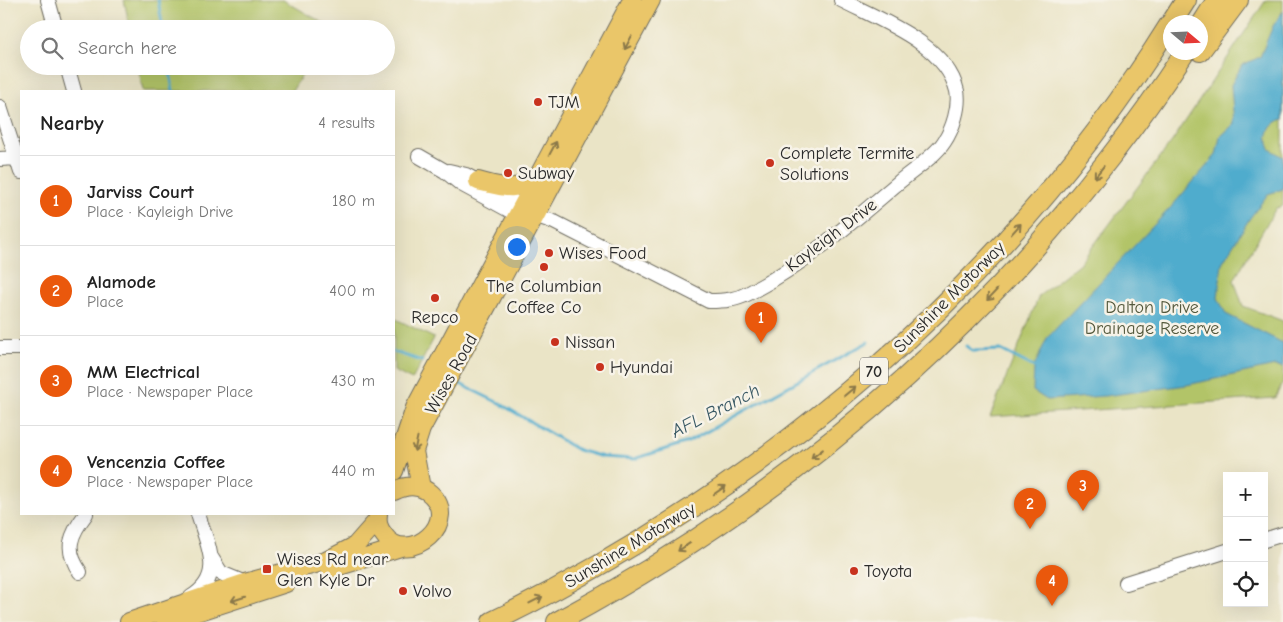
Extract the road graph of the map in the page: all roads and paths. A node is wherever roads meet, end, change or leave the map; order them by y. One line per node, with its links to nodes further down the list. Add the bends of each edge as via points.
1 (48, 0): 10 (street)
2 (651, 0): 26 (main road, Wises Road, one-way to 26)
3 (1186, 0): 8 (highway, Sunshine Motorway / 70)
4 (1217, 0): 9 (highway)
5 (1238, 0): 12 (highway)
6 (847, 1): 26 (street, Kayleigh Drive, via 927,46 946,65 957,92 954,120 944,143 811,254 749,294 728,302 709,301 554,222)
7 (629, 4): 24 (main road, Wises Road, one-way to 7)
8 (1176, 15)
9 (1208, 15)
10 (54, 20)
11 (1163, 35): 46 (highway, Sunshine Motorway / 70, one-way to 11, via 615,557 689,511 787,442 879,366 958,291 1036,207 1102,124)
12 (1208, 41)
13 (1179, 60): 18 (highway, Sunshine Motorway / 70)
14 (1194, 60): 18 (highway, via 1150,118)
15 (70, 75): 16 (street)
16 (74, 90)
17 (0, 107): 20 (street)
18 (1129, 133): 47 (highway, Sunshine Motorway / 70, one-way to 47, via 1072,206 983,305 872,408 738,511 663,561)
19 (419, 156): 23 (street)
20 (16, 158): 21 (street); 22 (street)
21 (0, 159)
22 (20, 169)
23 (446, 171): 25 (street); 26 (street, via 461,184)
24 (538, 177): 25 (main road, via 518,188); 26 (main road, Wises Road)
25 (478, 181): 26 (street)
26 (526, 212): 29 (main road, Wises Road, via 415,408); 30 (main road, Wises Road, one-way to 30, via 421,429 414,451)
27 (0, 348): 28 (street)
28 (20, 348)
29 (395, 468)
30 (421, 488): 31 (main road, via 409,486); 37 (main road, via 435,499 440,519 436,529 422,542)
31 (395, 491)
32 (85, 515): 40 (street, via 73,533 71,546 72,561)
33 (198, 515): 39 (street)
34 (377, 518): 37 (main road, via 387,540); 42 (main road, via 355,546 334,558)
35 (1283, 534): 36 (street)
36 (1268, 539)
37 (401, 547): 45 (main road, one-way to 45)
38 (1223, 552): 41 (street)
39 (211, 557): 42 (street, via 221,573); 43 (street, via 208,583)
40 (80, 572)
41 (1126, 582)
42 (245, 583): 43 (main road)
43 (182, 603): 44 (main road)
44 (129, 622)
45 (166, 622)
46 (492, 622)
47 (557, 622)

